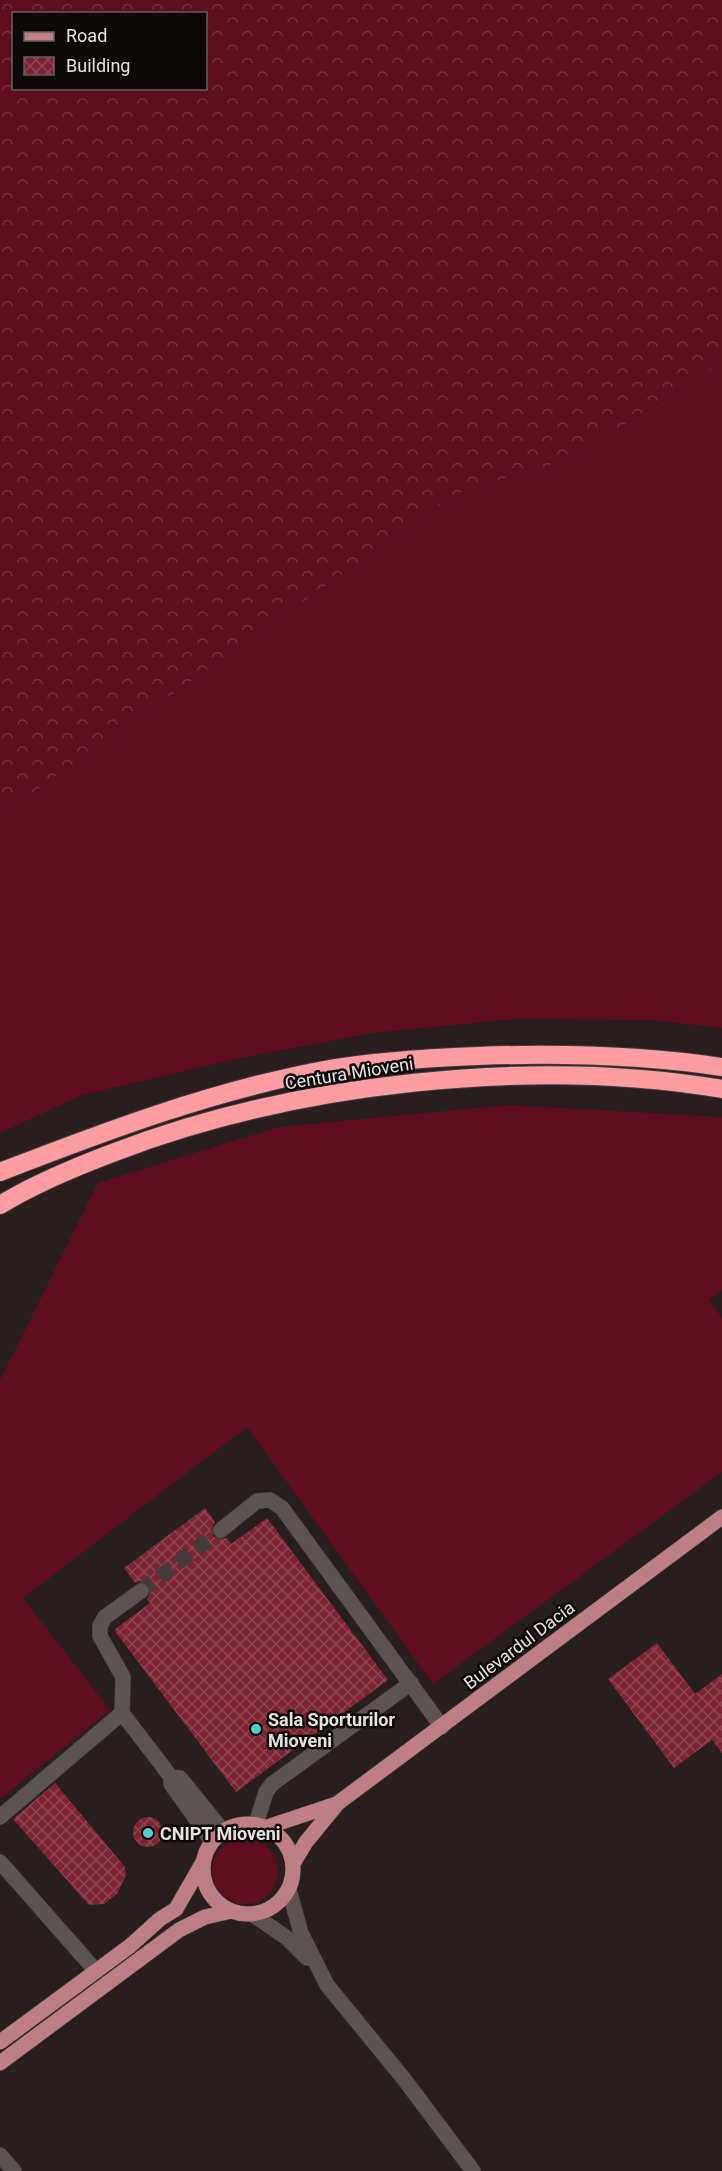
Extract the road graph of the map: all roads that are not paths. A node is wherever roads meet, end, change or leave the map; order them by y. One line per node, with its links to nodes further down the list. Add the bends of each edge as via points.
1 (722, 1067): 3 (highway, Centura Mioveni, via 569,1054 441,1058 325,1070 173,1108)
2 (722, 1089): 4 (highway, Centura Mioveni, via 589,1077 484,1078 404,1084 314,1098 139,1142 75,1167)
3 (0, 1172)
4 (0, 1205)
5 (722, 1516): 10 (main road, Bulevardul Dacia)
6 (221, 1530): 8 (street, via 257,1501 270,1500 282,1508)
7 (141, 1591): 9 (street, via 105,1617 100,1626 100,1636 123,1677)
8 (411, 1683): 10 (street); 13 (street, via 272,1784 266,1791)
9 (122, 1713): 12 (street); 14 (street, via 171,1777 180,1778)
10 (442, 1726): 11 (main road, Bulevardul Dacia)
11 (338, 1803): 13 (main road); 17 (main road)
12 (0, 1817)
13 (261, 1825): 14 (main road, via 244,1823); 17 (main road, via 280,1835)
14 (218, 1836): 16 (main road)
15 (0, 1862): 21 (street)
16 (203, 1862): 19 (main road, via 209,1892); 21 (main road, via 176,1909)
17 (294, 1862): 18 (main road)
18 (289, 1890): 20 (main road, via 280,1902); 22 (street, via 301,1933)
19 (232, 1911): 20 (main road); 24 (main road, via 205,1917 179,1930)
20 (252, 1914): 22 (street, via 287,1938)
21 (96, 1971): 23 (main road)
22 (319, 1971): 27 (street)
23 (0, 2042)
24 (0, 2063)
25 (0, 2155): 26 (street)
26 (14, 2171)
27 (473, 2171)

